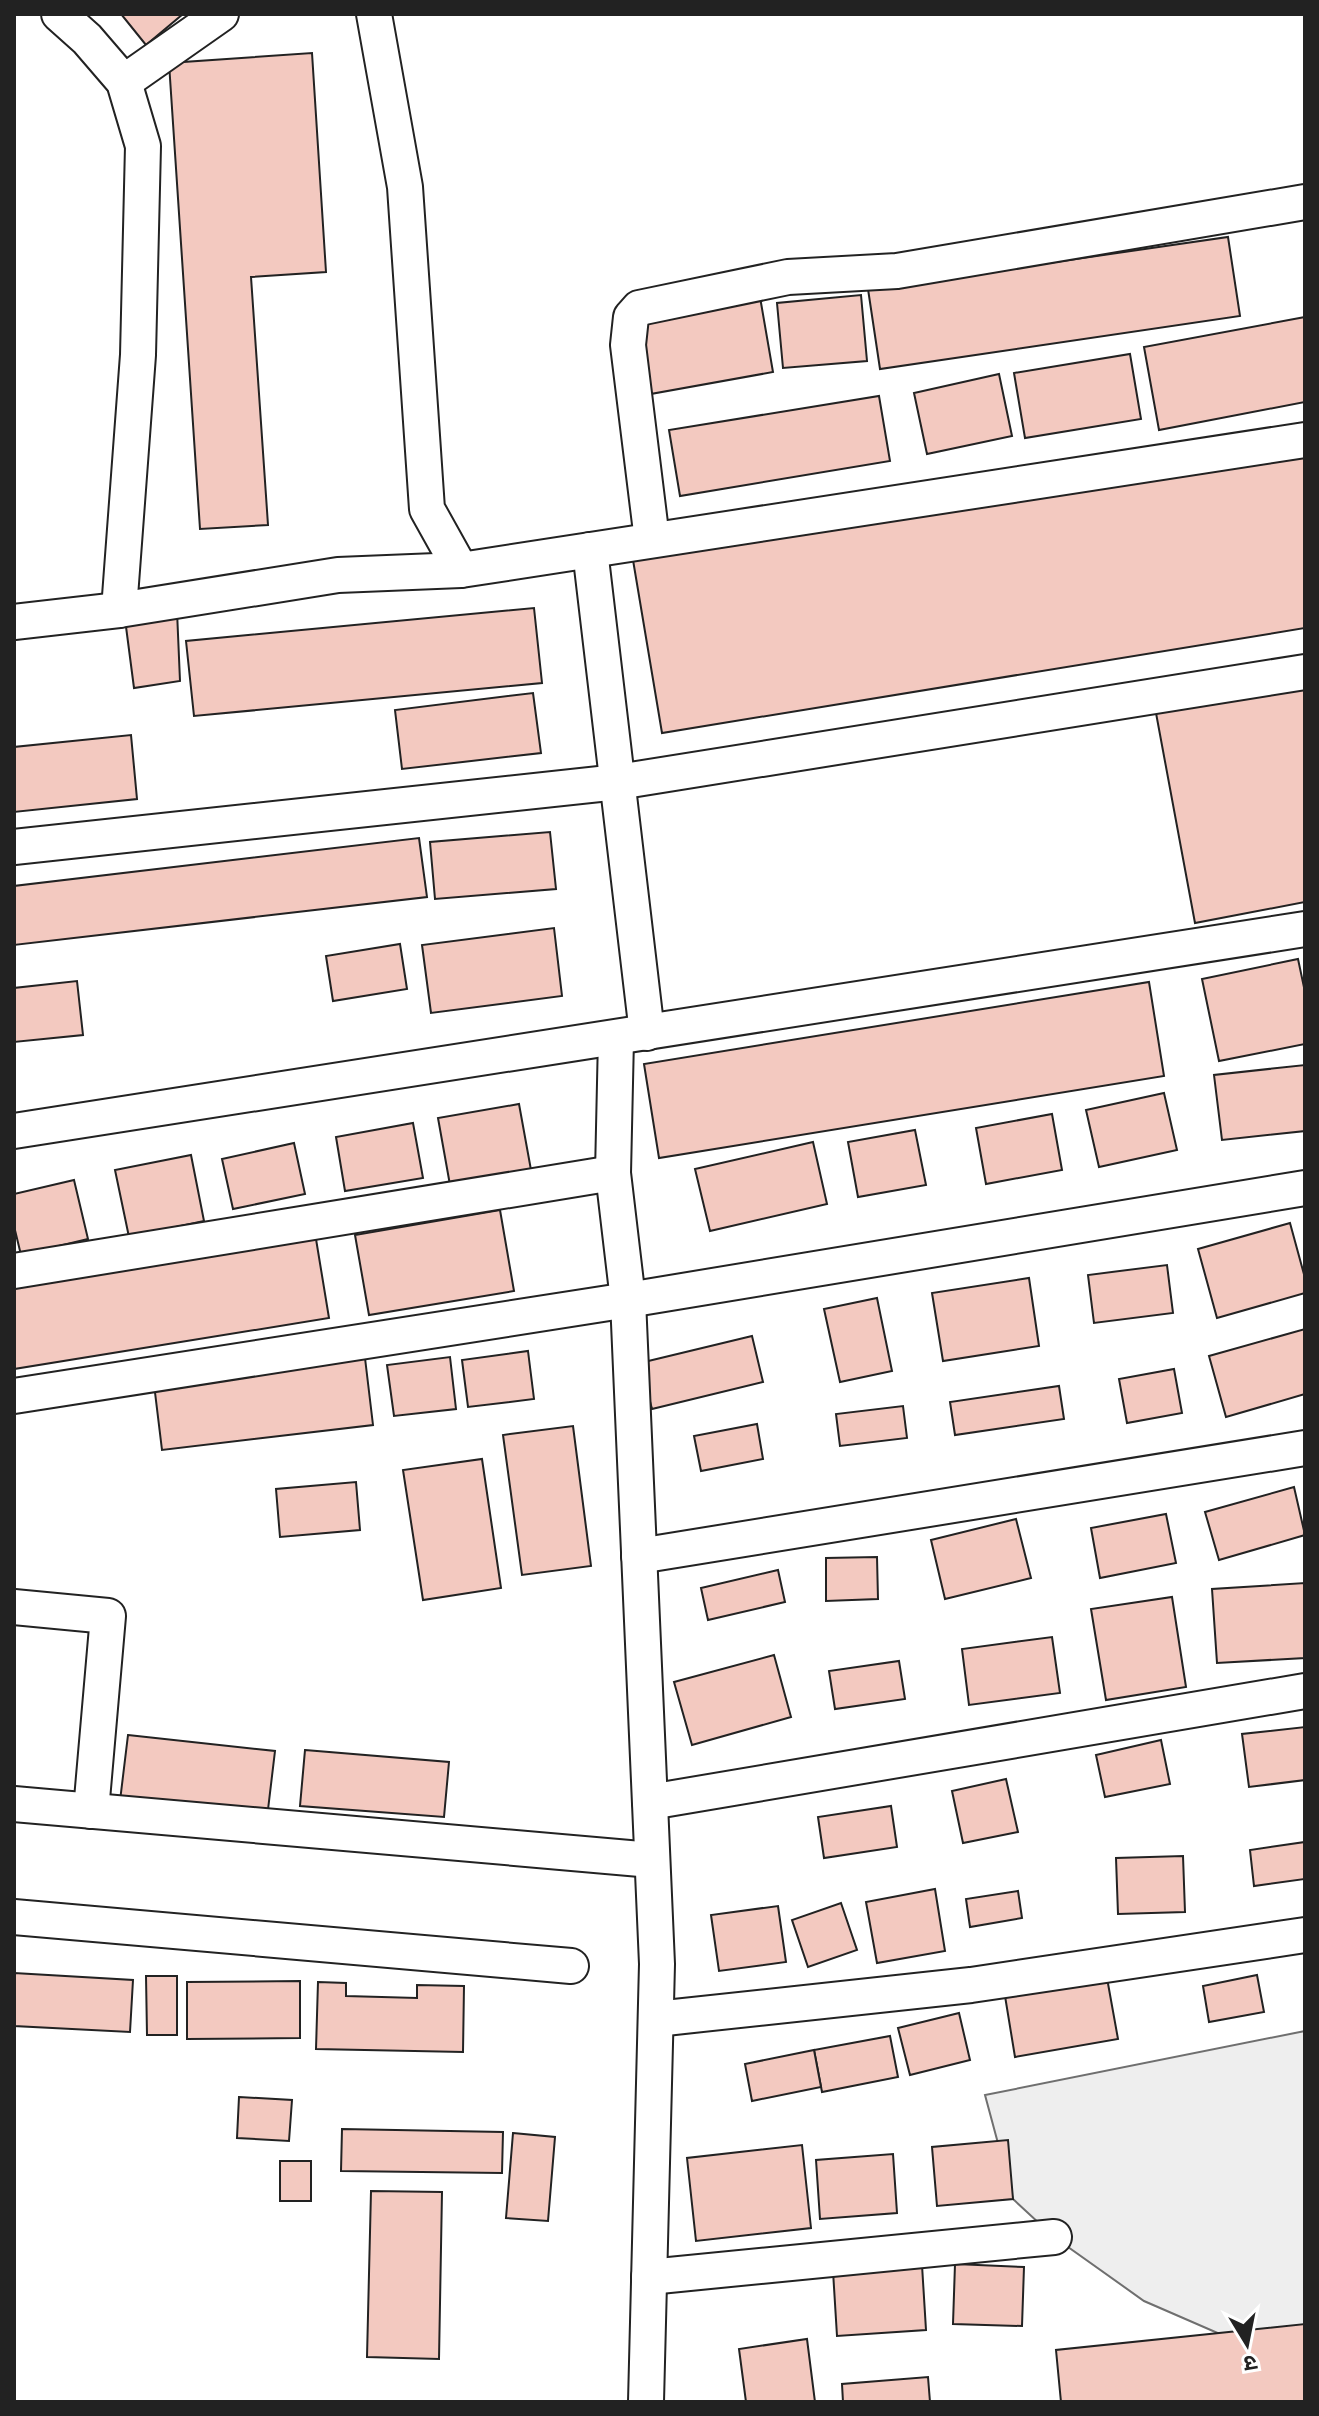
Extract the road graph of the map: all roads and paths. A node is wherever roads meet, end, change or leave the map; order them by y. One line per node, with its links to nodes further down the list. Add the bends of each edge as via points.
1 (59, 14): 4 (street)
2 (221, 14): 4 (street)
3 (374, 14): 9 (street, via 405,187 427,509)
4 (124, 82): 10 (street, via 143,146 138,355)
5 (1305, 202): 7 (street, via 897,271 788,277 639,308 631,317 628,345)
6 (1305, 440): 7 (street)
7 (652, 540): 8 (street)
8 (590, 550): 9 (street); 13 (street)
9 (461, 570): 10 (street, via 338,575)
10 (119, 610): 11 (street)
11 (14, 622)
12 (1305, 672): 13 (street)
13 (618, 782): 14 (street); 16 (street)
14 (14, 847)
15 (1305, 929): 16 (street)
16 (631, 1035): 17 (street); 18 (street)
17 (14, 1131)
18 (613, 1173): 20 (street); 21 (street)
19 (1305, 1188): 21 (street)
20 (14, 1271)
21 (628, 1300): 22 (street); 24 (street)
22 (14, 1396)
23 (1305, 1448): 24 (street)
24 (639, 1556): 27 (street)
25 (14, 1607): 29 (street, via 108,1616)
26 (1305, 1691): 27 (street)
27 (650, 1802): 30 (street)
28 (14, 1804): 29 (street)
29 (91, 1811): 30 (street)
30 (652, 1860): 34 (street)
31 (14, 1917): 33 (street)
32 (1305, 1935): 34 (street, via 971,1985)
33 (571, 1966)
34 (656, 2019): 36 (street)
35 (1054, 2237): 36 (street)
36 (649, 2277): 37 (street)
37 (646, 2402)

